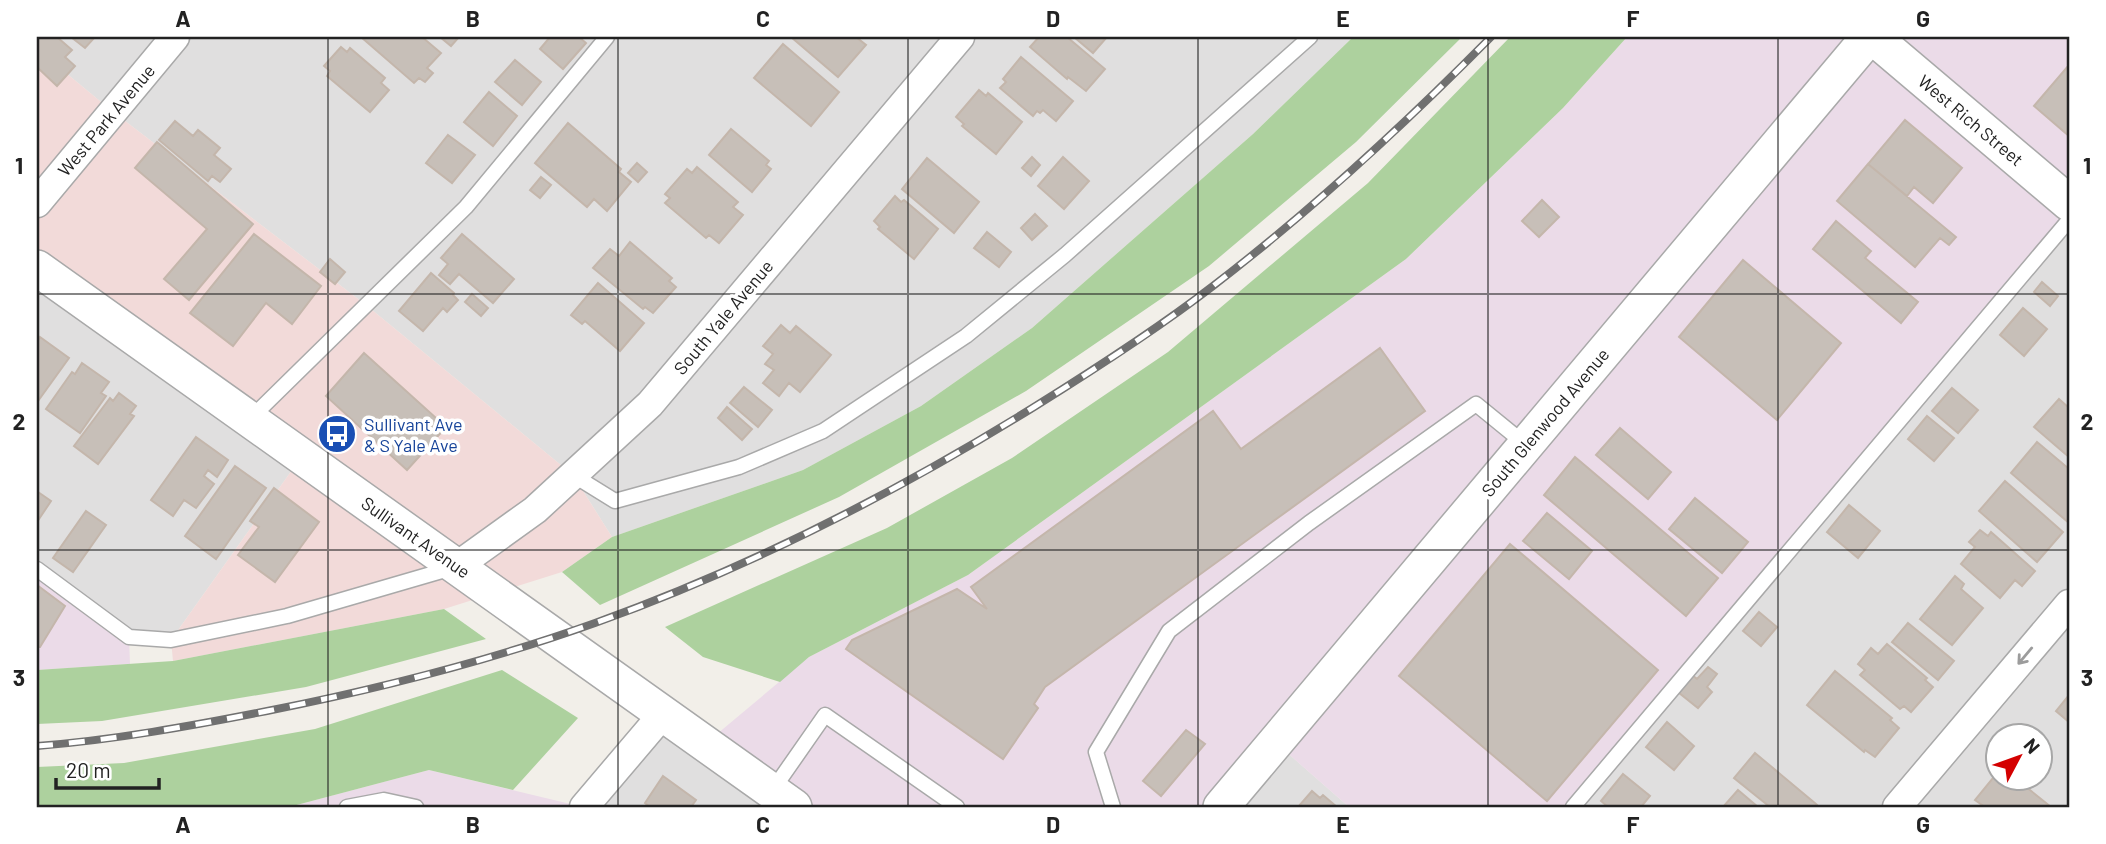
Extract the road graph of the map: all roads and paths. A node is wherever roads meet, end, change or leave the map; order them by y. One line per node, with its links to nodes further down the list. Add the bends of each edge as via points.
1 (176, 37): 6 (street, West Park Avenue)
2 (607, 37): 10 (lane, via 467,207)
3 (960, 37): 12 (street, South Yale Avenue, via 650,404)
4 (1310, 37): 12 (lane, via 995,312 823,430 739,467 615,501)
5 (1871, 37): 7 (street, West Rich Street); 11 (street, South Glenwood Avenue)
6 (37, 203)
7 (2069, 203)
8 (2069, 220): 24 (lane)
9 (37, 268): 10 (street, Sullivant Avenue)
10 (250, 419): 13 (street, Sullivant Avenue)
11 (1526, 444): 22 (lane, via 1476,404 1309,523 1169,631 1097,752); 23 (street, South Glenwood Avenue)
12 (573, 475): 13 (street, South Yale Avenue, via 535,510)
13 (457, 566): 14 (lane, via 287,617 171,640 129,637); 16 (street, Sullivant Avenue)
14 (37, 569)
15 (2069, 604): 25 (street, one-way to 25)
16 (663, 714): 17 (street, Sullivant Avenue); 20 (street)
17 (783, 799): 21 (lane, via 825,715)
18 (346, 807): 19 (lane, via 384,800)
19 (416, 807)
20 (584, 807)
21 (957, 807)
22 (1113, 807)
23 (1221, 807)
24 (1573, 807)
25 (1897, 807)

